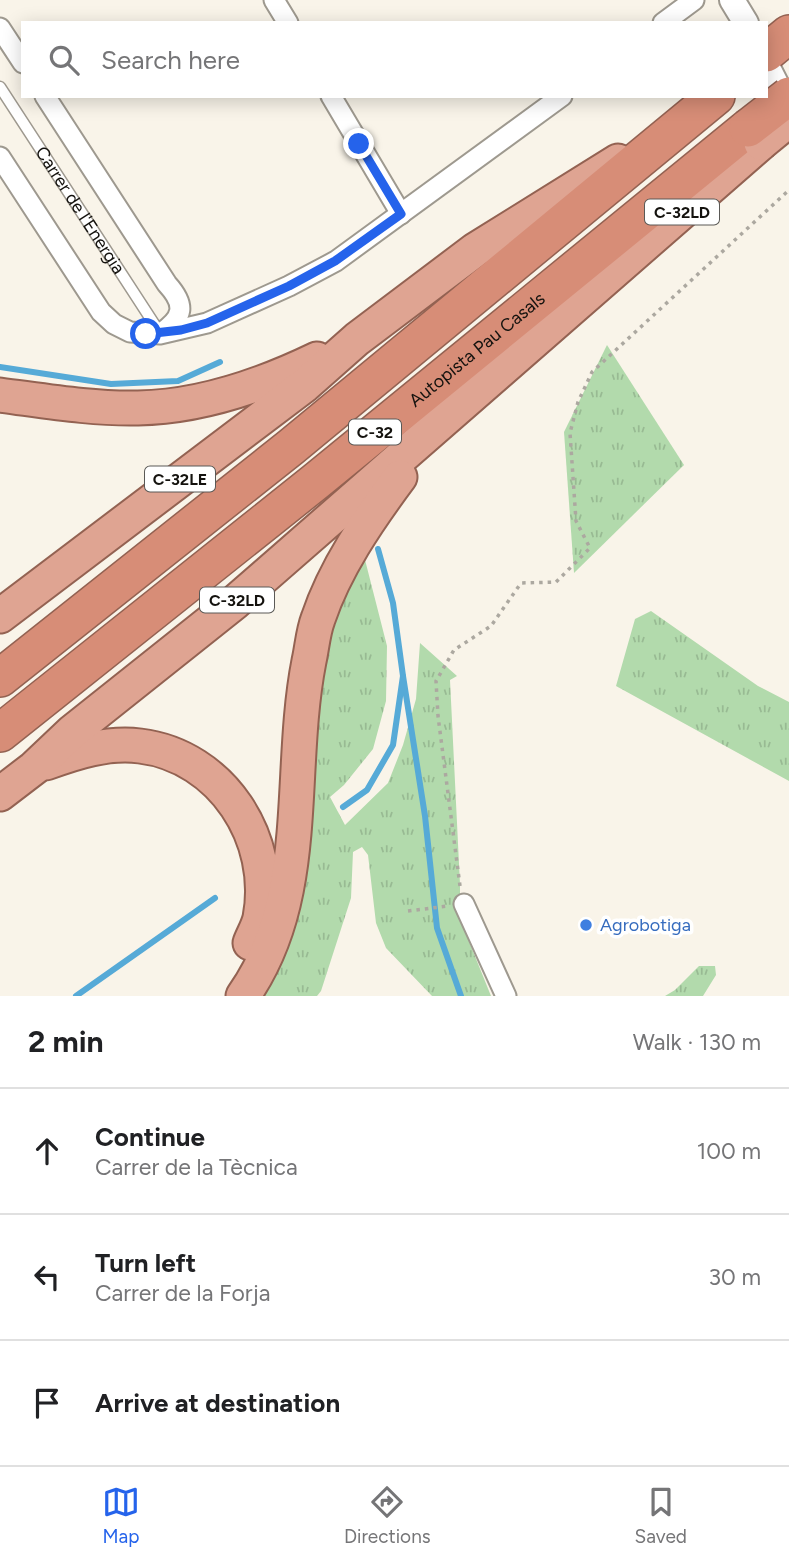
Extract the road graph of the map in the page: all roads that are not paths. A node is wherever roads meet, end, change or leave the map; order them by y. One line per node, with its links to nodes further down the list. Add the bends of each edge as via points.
1 (274, 0): 4 (street)
2 (694, 0): 5 (street)
3 (732, 0): 6 (street)
4 (287, 21)
5 (666, 21)
6 (745, 21)
7 (0, 28): 9 (street)
8 (777, 47): 16 (street)
9 (21, 60)
10 (0, 87): 21 (lane, Carrer de l'Energia)
11 (789, 96): 18 (highway, Autopista Pau Casals / C-32, bridge)
12 (46, 98): 21 (street, Carrer de l'Energia, via 176,294 178,317)
13 (332, 98): 20 (street)
14 (559, 98): 20 (street)
15 (709, 102): 22 (highway, C-32LE, via 475,250); 26 (highway, C-32, via 290,447)
16 (789, 109)
17 (789, 120): 18 (highway, C-32LD, bridge)
18 (754, 136): 24 (highway, C-32LD); 27 (highway, Autopista Pau Casals / C-32)
19 (3, 170): 21 (street, via 101,312 130,332)
20 (401, 214): 21 (street, via 314,273 207,323)
21 (160, 334)
22 (357, 339): 23 (highway, via 239,391 179,405 98,407); 25 (highway, C-32LE, via 305,385)
23 (0, 395)
24 (437, 428): 28 (highway, C-32LD); 32 (highway, via 373,514 342,564 317,620 303,692 288,889 277,931)
25 (0, 616)
26 (0, 678)
27 (0, 733)
28 (34, 768): 29 (highway, C-32LD); 31 (highway, via 78,751 138,745 181,757 223,788 253,836 262,891 259,920 246,956)
29 (0, 794)
30 (464, 904): 33 (street)
31 (220, 996)
32 (243, 996)
33 (506, 996)

